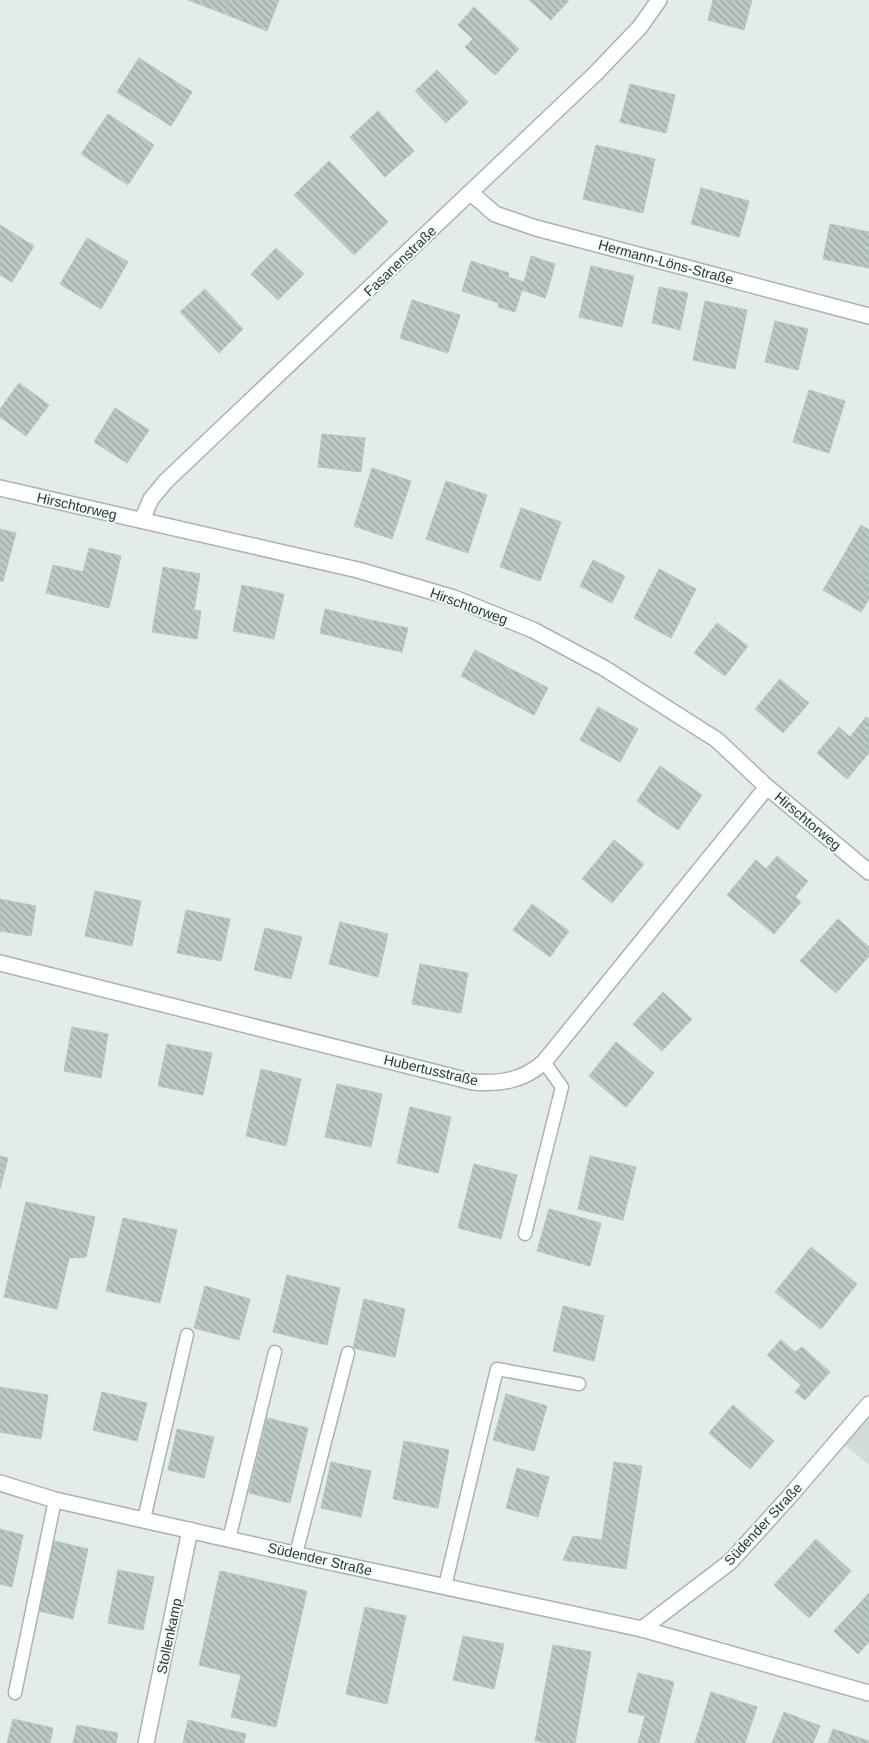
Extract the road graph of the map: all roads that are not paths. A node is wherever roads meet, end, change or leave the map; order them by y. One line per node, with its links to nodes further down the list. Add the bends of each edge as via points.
1 (659, 0): 2 (street, Fasanenstraße, via 640,27 596,74)
2 (471, 193): 3 (street, Hermann-Löns-Straße, via 495,214 536,228); 5 (street, Fasanenstraße, via 166,481 151,499)
3 (869, 316)
4 (0, 488): 5 (street, Hirschtorweg)
5 (142, 520): 6 (street, Hirschtorweg, via 358,570 454,598 532,630 604,668 717,740)
6 (767, 787): 7 (street, Hirschtorweg); 9 (street, Hubertusstraße)
7 (869, 872)
8 (0, 963): 9 (street, Hubertusstraße, via 473,1082 491,1083 524,1076)
9 (544, 1062): 10 (lane, via 562,1087)
10 (525, 1234)
11 (187, 1335): 18 (lane)
12 (275, 1352): 20 (lane)
13 (348, 1353): 21 (lane)
14 (580, 1384): 22 (lane, via 497,1369)
15 (869, 1404): 23 (street, Südender Straße, via 730,1562)
16 (0, 1483): 17 (street, Südender Straße)
17 (55, 1500): 18 (street, Südender Straße); 24 (lane)
18 (144, 1519): 19 (street, Südender Straße)
19 (190, 1530): 20 (street, Südender Straße); 26 (street, Stollenkamp)
20 (229, 1539): 21 (street, Südender Straße)
21 (296, 1554): 22 (street, Südender Straße)
22 (445, 1586): 23 (street, Südender Straße)
23 (642, 1629): 25 (street, Südender Straße)
24 (15, 1693)
25 (869, 1693)
26 (146, 1743)

